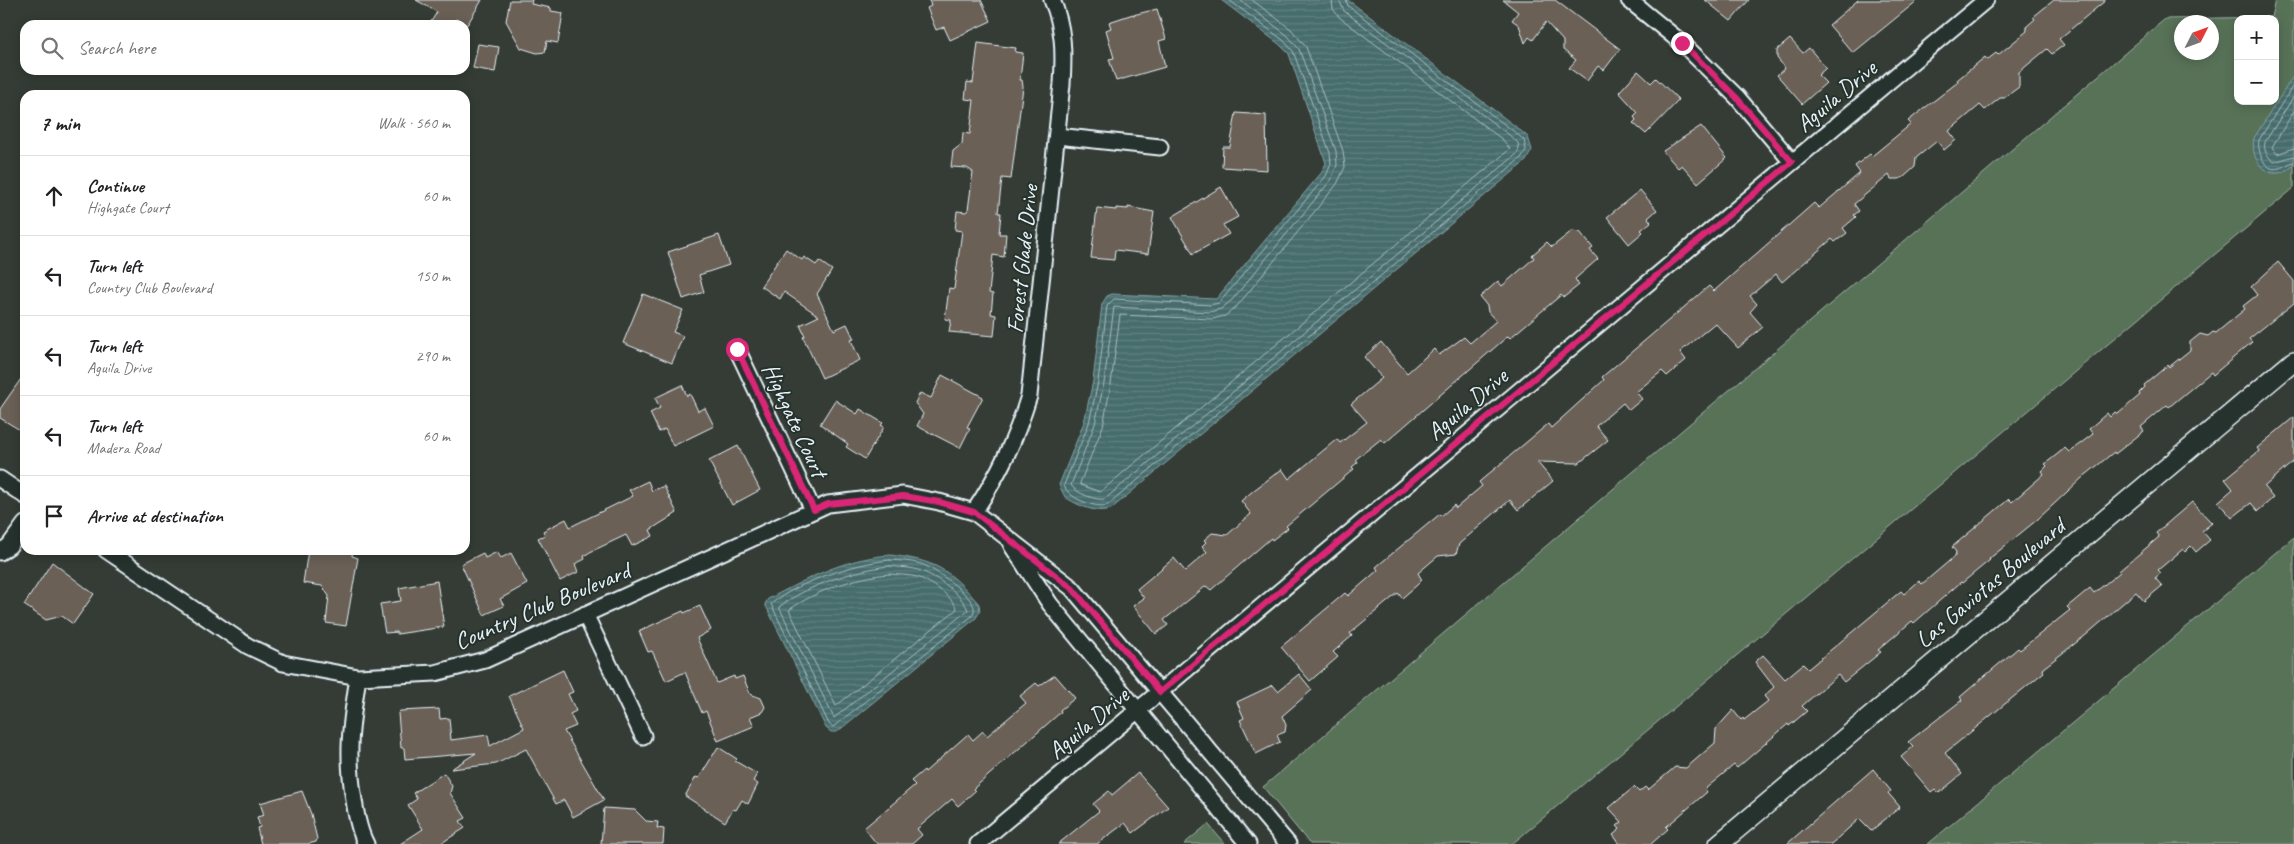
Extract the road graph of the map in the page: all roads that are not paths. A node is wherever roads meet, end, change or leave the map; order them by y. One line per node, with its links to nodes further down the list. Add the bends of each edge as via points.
1 (1052, 0): 4 (street, Forest Glade Drive, via 1058,13 1064,48)
2 (1629, 0): 6 (street, via 1682,43 1736,97)
3 (1986, 0): 6 (street, Aguila Drive)
4 (1057, 136): 5 (street); 12 (street, Forest Glade Drive, via 1029,396 1016,437 998,476)
5 (1160, 147)
6 (1792, 162): 19 (street, Aguila Drive)
7 (737, 349): 11 (street, Highgate Court)
8 (2294, 361): 26 (street, Las Gaviotas Boulevard)
9 (0, 479): 10 (street)
10 (20, 493)
11 (814, 510): 12 (street, Country Club Boulevard, via 828,504 903,496); 17 (street, Country Club Boulevard)
12 (974, 512): 14 (street, Country Club Boulevard)
13 (20, 531): 15 (street)
14 (1004, 535): 19 (street, Country Club Boulevard, via 1072,588); 20 (street, Country Club Boulevard, via 1050,604)
15 (0, 552)
16 (113, 555): 18 (street, Country Club Boulevard, via 248,646 283,663)
17 (584, 614): 18 (street, Country Club Boulevard, via 485,660 435,673); 21 (street)
18 (358, 677): 22 (street, via 349,735 348,768 356,813)
19 (1160, 692): 20 (street, Aguila Drive); 25 (street, Country Club Boulevard)
20 (1137, 711): 23 (street, Aguila Drive); 24 (street, Country Club Boulevard)
21 (643, 736)
22 (366, 844)
23 (978, 844)
24 (1248, 844)
25 (1288, 844)
26 (1719, 844)

